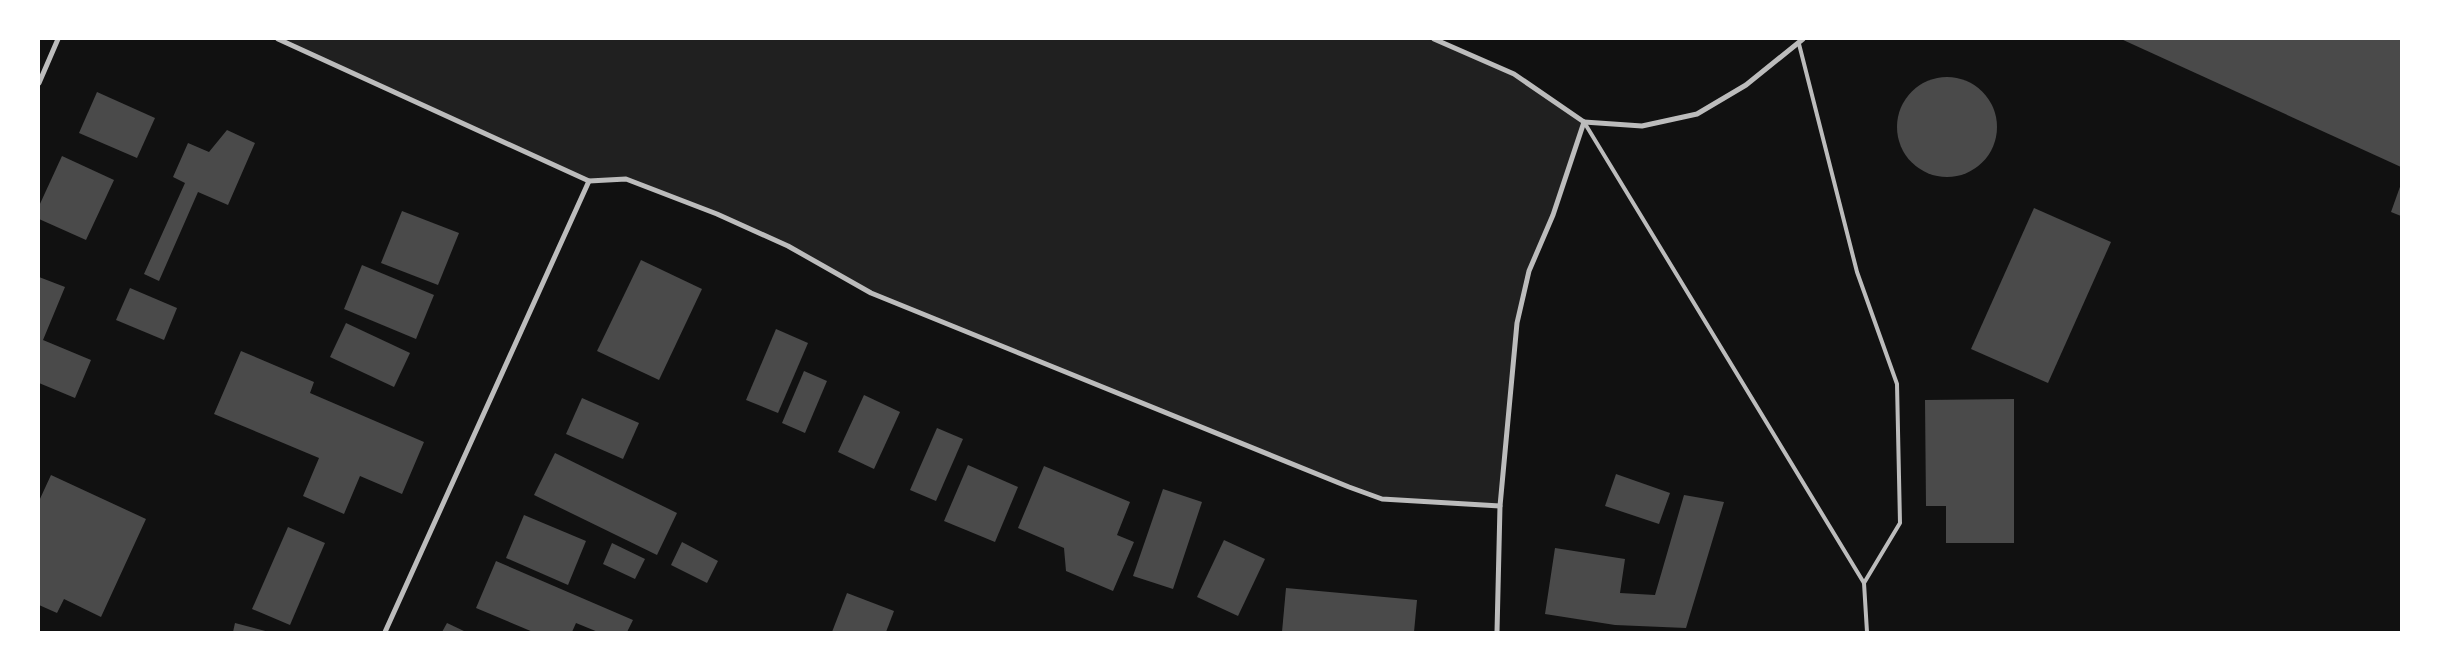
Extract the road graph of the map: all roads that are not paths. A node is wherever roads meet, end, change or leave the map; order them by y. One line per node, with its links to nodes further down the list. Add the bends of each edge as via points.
1 (58, 39): 6 (street)
2 (278, 39): 8 (street)
3 (1434, 39): 7 (street, via 1514,74)
4 (1804, 39): 5 (street)
5 (1799, 44): 7 (street, via 1746,85 1697,114 1642,126); 10 (lane, via 1857,272 1897,384 1900,523)
6 (39, 83)
7 (1584, 122): 9 (street, via 1553,215 1529,271 1517,323); 10 (lane)
8 (589, 180): 9 (street, via 626,179 717,214 788,246 871,293 1382,499); 11 (street)
9 (1500, 506): 12 (street)
10 (1864, 583): 13 (lane)
11 (385, 632)
12 (1497, 632)
13 (1867, 632)

